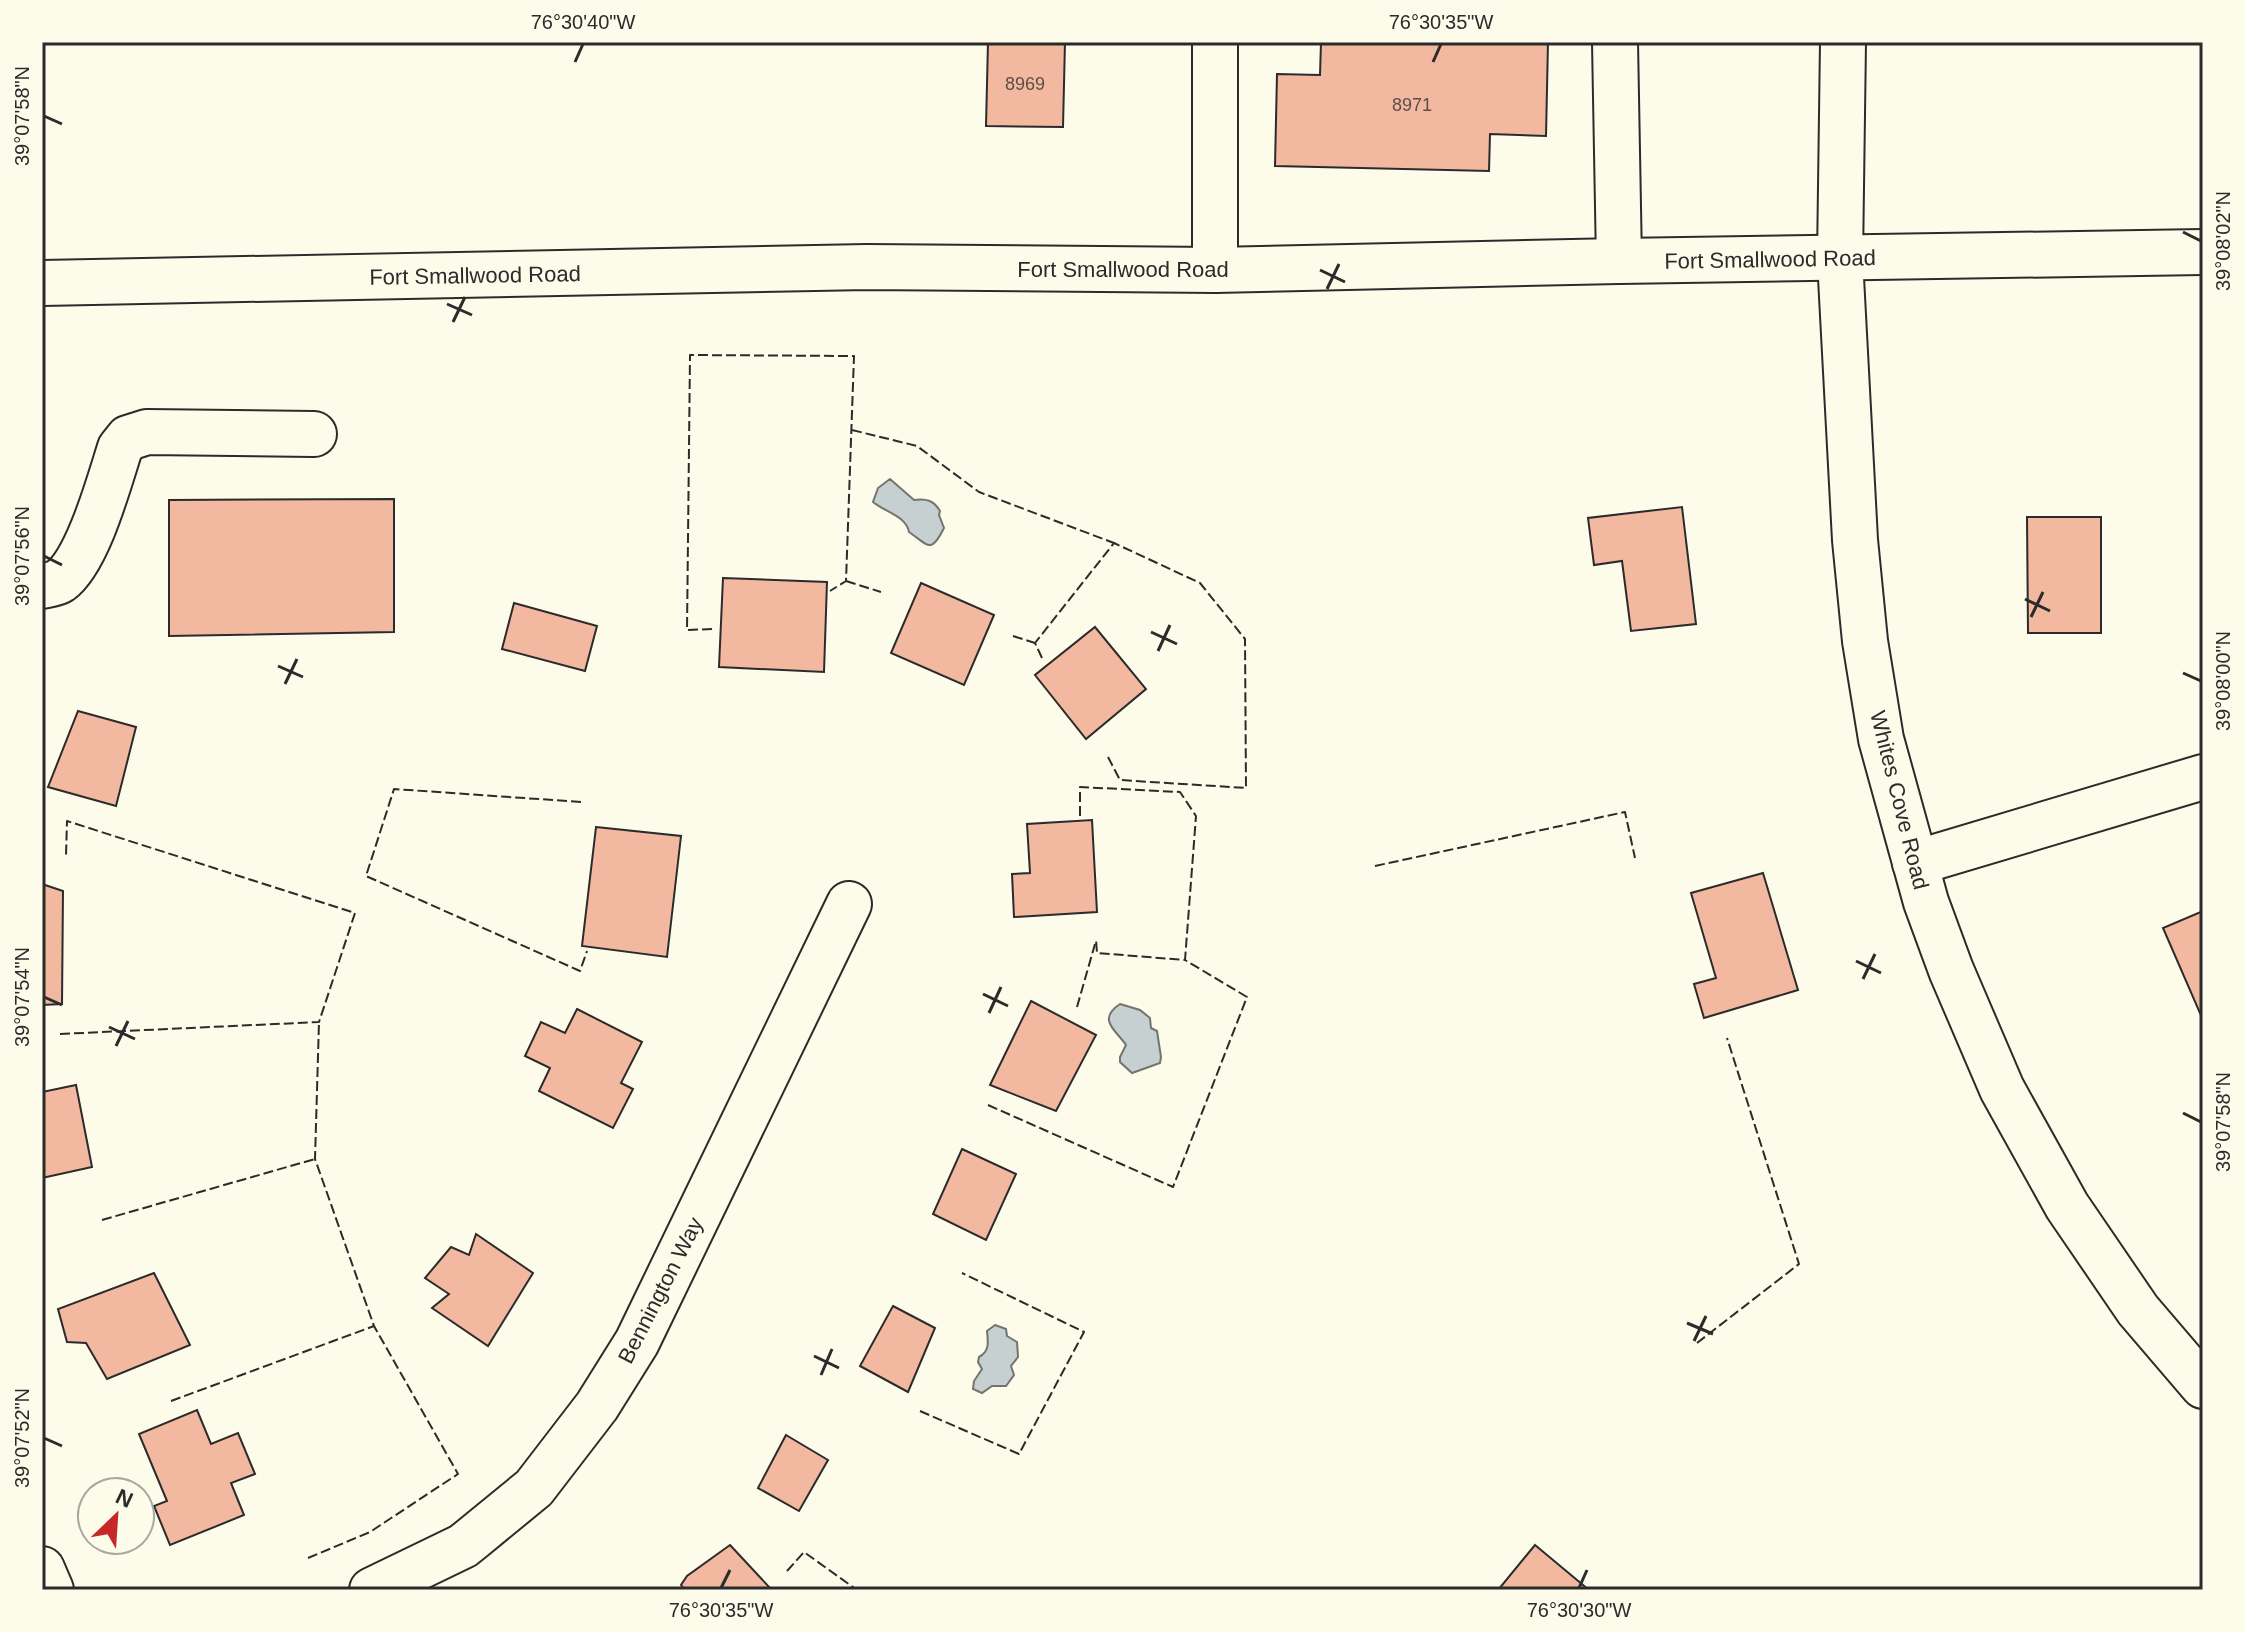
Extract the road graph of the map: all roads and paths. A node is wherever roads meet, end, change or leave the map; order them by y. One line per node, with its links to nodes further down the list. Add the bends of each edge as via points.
1 (1215, 42): 7 (street)
2 (1615, 42): 6 (street)
3 (1843, 42): 5 (street, Whites Cove Road)
4 (2203, 252): 5 (street, Fort Smallwood Road)
5 (1840, 259): 6 (street, Fort Smallwood Road); 12 (street, Whites Cove Road, via 1865,641 1881,739)
6 (1619, 261): 7 (street, Fort Smallwood Road)
7 (1215, 270): 8 (street, Fort Smallwood Road, via 867,267)
8 (42, 283)
9 (314, 434): 10 (street, via 147,432 128,438 78,560 59,582)
10 (42, 586)
11 (2203, 777): 12 (street)
12 (1915, 863): 14 (street, Whites Cove Road, via 1951,970 2002,1089 2067,1206 2138,1310)
13 (849, 904): 17 (street, Bennington Way, via 637,1342 597,1406 534,1488 463,1546)
14 (2203, 1386)
15 (42, 1569): 16 (street)
16 (51, 1590)
17 (372, 1590)

